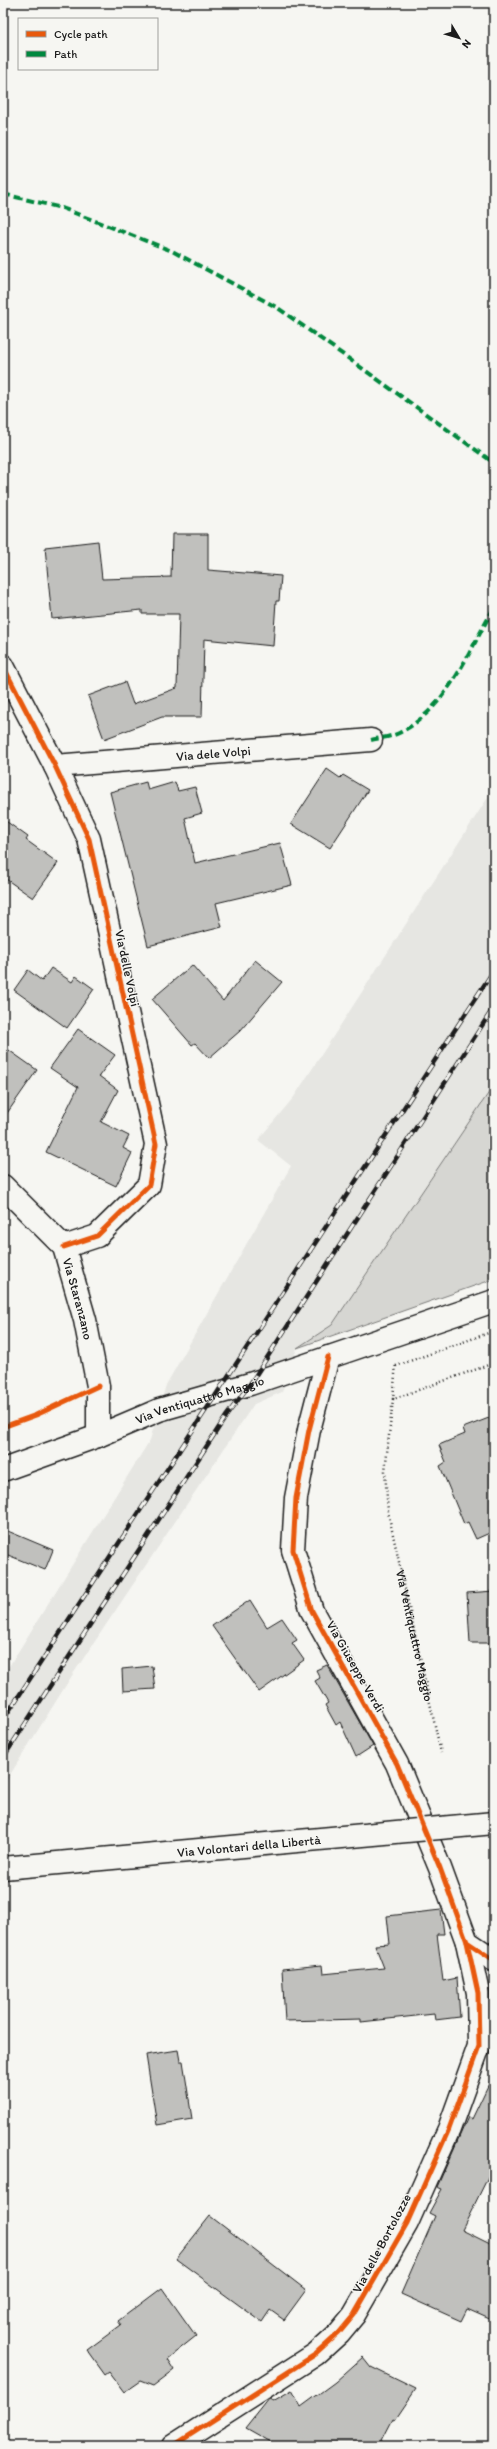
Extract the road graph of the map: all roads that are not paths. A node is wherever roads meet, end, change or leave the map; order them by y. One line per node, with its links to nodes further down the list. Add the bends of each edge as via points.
1 (3, 666): 3 (street, Via delle Volpi)
2 (371, 740): 3 (street, Via dele Volpi)
3 (55, 766): 5 (street, Via delle Volpi, via 89,839 156,1144 149,1185 97,1236)
4 (3, 1186): 5 (street, Via Staranzano)
5 (64, 1247): 8 (street, Via Staranzano, via 85,1320 98,1386)
6 (494, 1301): 7 (street, Via Ventiquattro Maggio)
7 (328, 1357): 8 (street, Via Ventiquattro Maggio, via 250,1384 159,1410); 12 (street, Via Giuseppe Verdi, via 309,1430 296,1498 293,1550 312,1611 397,1764)
8 (98, 1436): 9 (street, Via Ventiquattro Maggio)
9 (3, 1470)
10 (494, 1823): 11 (street, Via Volontari della Libertà, bridge)
11 (3, 1868)
12 (467, 1942): 13 (street); 14 (street, Via delle Bortolozze, via 478,1993 479,2046 449,2129 407,2223 362,2302 339,2333 316,2354)
13 (494, 1960)
14 (173, 2446)

